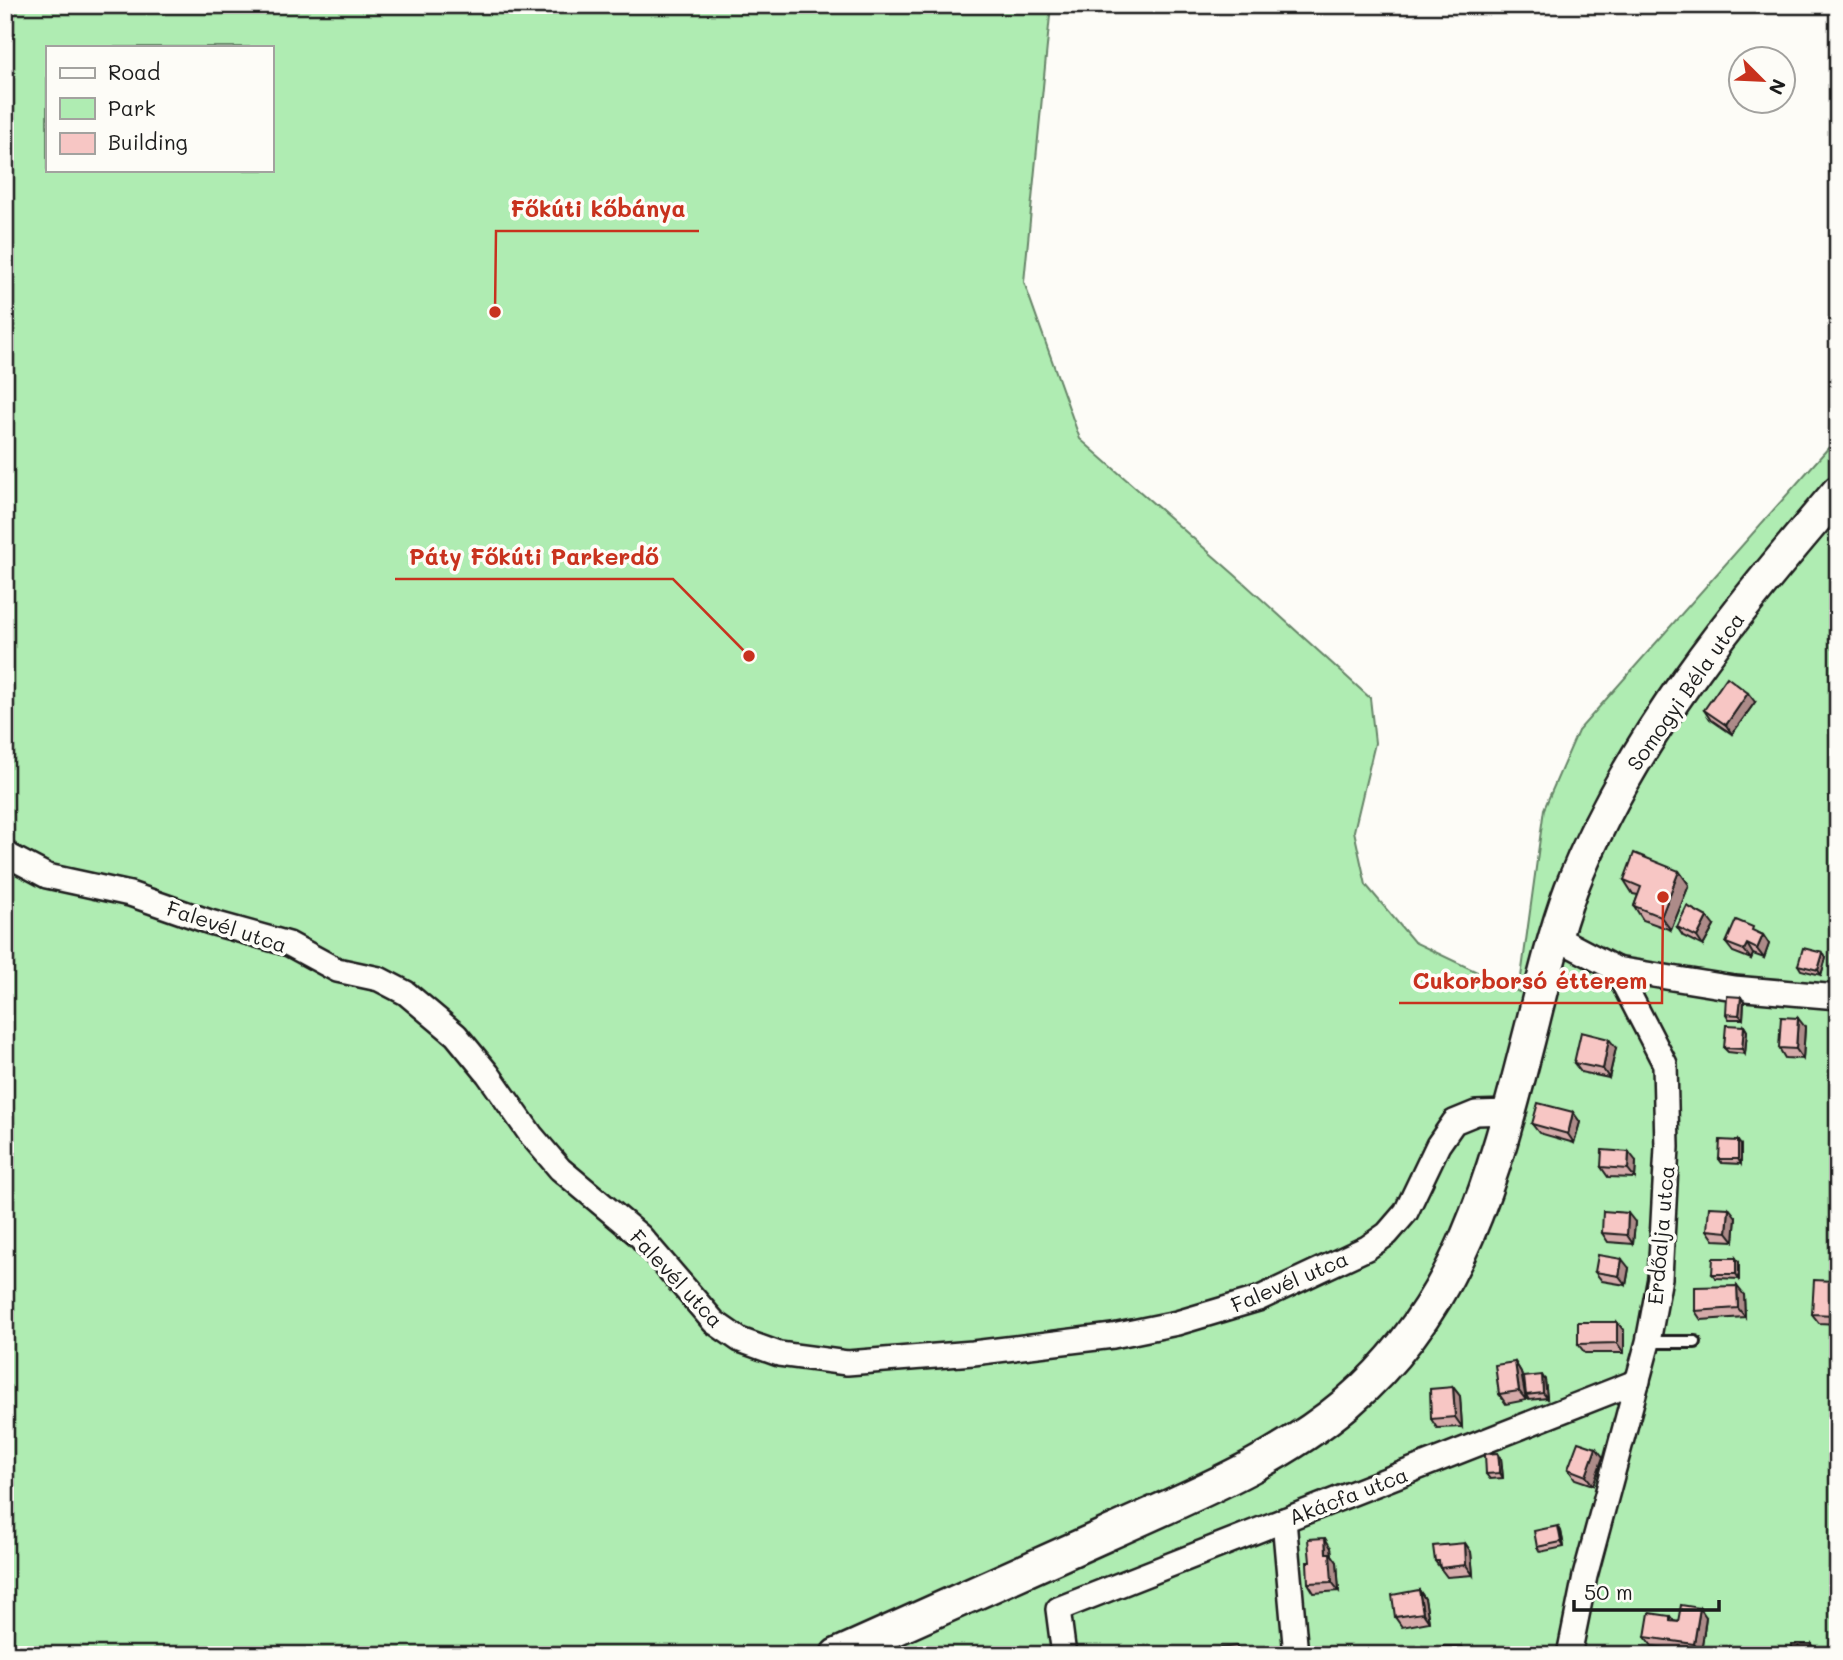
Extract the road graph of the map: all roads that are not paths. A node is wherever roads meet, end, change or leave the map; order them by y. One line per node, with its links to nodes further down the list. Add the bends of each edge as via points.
1 (1838, 492): 3 (main road, Somogyi Béla utca, via 1753,594 1643,745 1601,821)
2 (5, 852): 6 (street, Falevél utca, via 47,876 130,894 289,944 337,970 379,979 406,993 456,1035 560,1169 640,1236 714,1322 740,1340 779,1354 847,1363 973,1353 1113,1336 1258,1299 1367,1248 1387,1234 1406,1212 1454,1122 1476,1113)
3 (1555, 937): 4 (street); 6 (main road, Somogyi Béla utca)
4 (1616, 969): 5 (street, via 1734,988); 7 (street, Erdőalja utca, via 1665,1063 1664,1213 1660,1278)
5 (1838, 997)
6 (1510, 1112): 11 (main road, Somogyi Béla utca, via 1469,1235 1439,1295 1409,1338 1330,1417 1227,1480)
7 (1648, 1342): 8 (lane); 9 (street, Erdőalja utca)
8 (1695, 1342)
9 (1637, 1381): 10 (street, Akácfa utca); 14 (street, Erdőalja utca)
10 (1284, 1520): 12 (street, Akácfa utca, via 1058,1609); 13 (street)
11 (837, 1655)
12 (1064, 1655)
13 (1296, 1655)
14 (1569, 1655)

